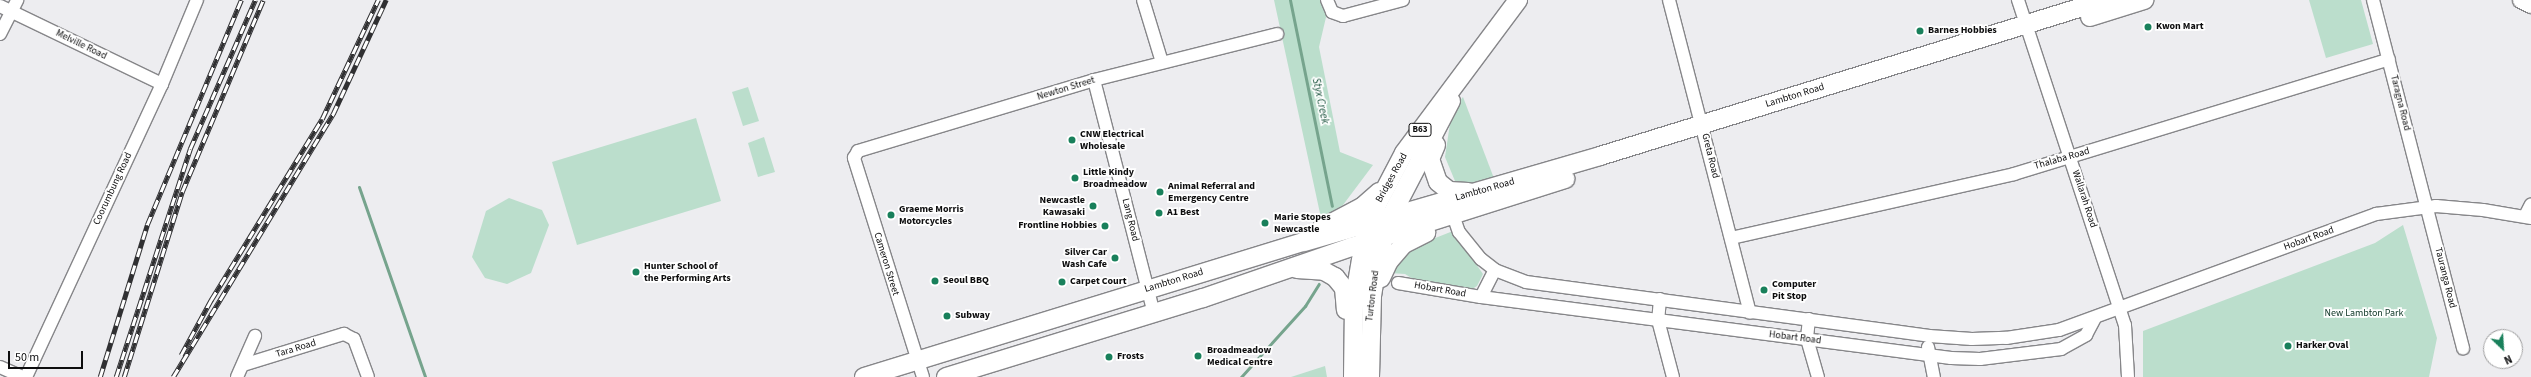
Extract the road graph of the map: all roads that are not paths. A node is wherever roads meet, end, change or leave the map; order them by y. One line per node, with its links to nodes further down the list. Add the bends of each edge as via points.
1 (17, 0): 15 (street)
2 (197, 0): 23 (street, Coorumbung Road)
3 (1143, 0): 20 (street)
4 (1327, 0): 5 (street, via 1332,12 1343,16)
5 (1403, 0)
6 (1518, 0): 21 (main road, Bridges Road / B63)
7 (1668, 0): 25 (street, Greta Road)
8 (2018, 0): 16 (street, Wallarah Road)
9 (2105, 0): 16 (main road, Lambton Road)
10 (2144, 0): 16 (main road, Lambton Road)
11 (2372, 0): 19 (street, Taragna Road)
12 (2521, 0): 13 (main road)
13 (2531, 5)
14 (0, 6): 15 (street, Melville Road)
15 (12, 12): 17 (street); 23 (street, Melville Road)
16 (2028, 30): 25 (main road, Lambton Road); 27 (street, Wallarah Road)
17 (0, 34)
18 (1277, 34): 20 (street, Newton Street)
19 (2389, 59): 27 (street, Thalaba Road); 31 (street, Taragna Road)
20 (1162, 62): 22 (street, Newton Street)
21 (1461, 79): 24 (main road, Bridges Road / B63); 28 (main road, Bridges Road / B63, via 1423,126)
22 (1094, 80): 26 (street, Newton Street); 43 (street, Lang Road)
23 (162, 84): 64 (street, Coorumbung Road)
24 (1438, 130): 29 (main road, via 1439,138 1430,159 1438,182 1444,188 1455,192); 34 (main road, Bridges Road / B63)
25 (1704, 130): 29 (main road, Lambton Road); 32 (main road, Lambton Road); 37 (street, Greta Road)
26 (858, 151): 61 (street, Cameron Street, via 854,158)
27 (2070, 157): 37 (street, Thalaba Road, via 2014,174); 47 (street, Wallarah Road)
28 (1386, 185): 35 (main road, Bridges Road / B63); 38 (main road, via 1369,202 1321,229)
29 (1481, 192): 34 (main road, Lambton Road)
30 (2531, 204): 33 (street)
31 (2426, 206): 33 (street, Hobart Road, via 2483,210); 47 (street, Hobart Road, via 2376,214); 56 (street, Tauranga Road)
32 (1453, 215): 36 (main road, Lambton Road); 41 (street, Hobart Road, via 1459,232 1481,259); 44 (main road, via 1439,227 1404,244 1384,268 1376,293)
33 (2528, 217)
34 (1390, 218): 35 (main road, Lambton Road); 36 (main road, Turton Road / B63)
35 (1367, 224): 38 (main road, Lambton Road); 39 (main road, Bridges Road / B63)
36 (1385, 236): 39 (main road, Lambton Road); 44 (main road, Turton Road / B63, via 1378,258)
37 (1730, 238): 49 (street, Greta Road)
38 (1304, 242): 43 (main road, Lambton Road)
39 (1362, 244): 40 (main road, Lambton Road); 57 (main road, Turton Road / B63, via 1354,301)
40 (1291, 268): 48 (main road, Lambton Road); 57 (main road, via 1324,271 1341,284 1347,300 1346,342)
41 (1495, 270): 45 (street); 46 (street, Hobart Road, via 1510,278 1542,286)
42 (1398, 283): 45 (street, Hobart Road)
43 (1148, 289): 48 (street, Lang Road); 61 (main road, Lambton Road)
44 (1372, 296): 69 (main road, Turton Road / B63)
45 (1481, 297): 52 (street, Hobart Road)
46 (1660, 299): 49 (street, Hobart Road); 52 (street)
47 (2120, 308): 50 (street, Hobart Road); 73 (street, Wallarah Road, via 2127,335)
48 (1154, 313): 67 (main road, Lambton Road)
49 (1750, 313): 51 (street, Hobart Road)
50 (2095, 318): 54 (street, Hobart Road, via 2059,330 2006,338); 58 (street, Hobart Road, via 2086,336 2062,349 1980,359)
51 (1809, 319): 54 (street, Hobart Road); 55 (street)
52 (1658, 320): 55 (street, Hobart Road); 70 (street)
53 (255, 336): 59 (street)
54 (1929, 336): 58 (street)
55 (1807, 340): 58 (street, Hobart Road); 71 (street)
56 (2463, 349)
57 (1353, 353): 68 (main road, Turton Road / B63)
58 (1928, 354): 72 (street)
59 (243, 364): 65 (street); 66 (street, Tara Road, via 344,334 349,335 358,346)
60 (0, 367): 63 (street)
61 (920, 369): 62 (main road, Lambton Road)
62 (868, 376)
63 (22, 377)
64 (26, 377)
65 (237, 377)
66 (368, 377)
67 (946, 377)
68 (1353, 377)
69 (1370, 377)
70 (1673, 377)
71 (1818, 377)
72 (1934, 377)
73 (2128, 377)

